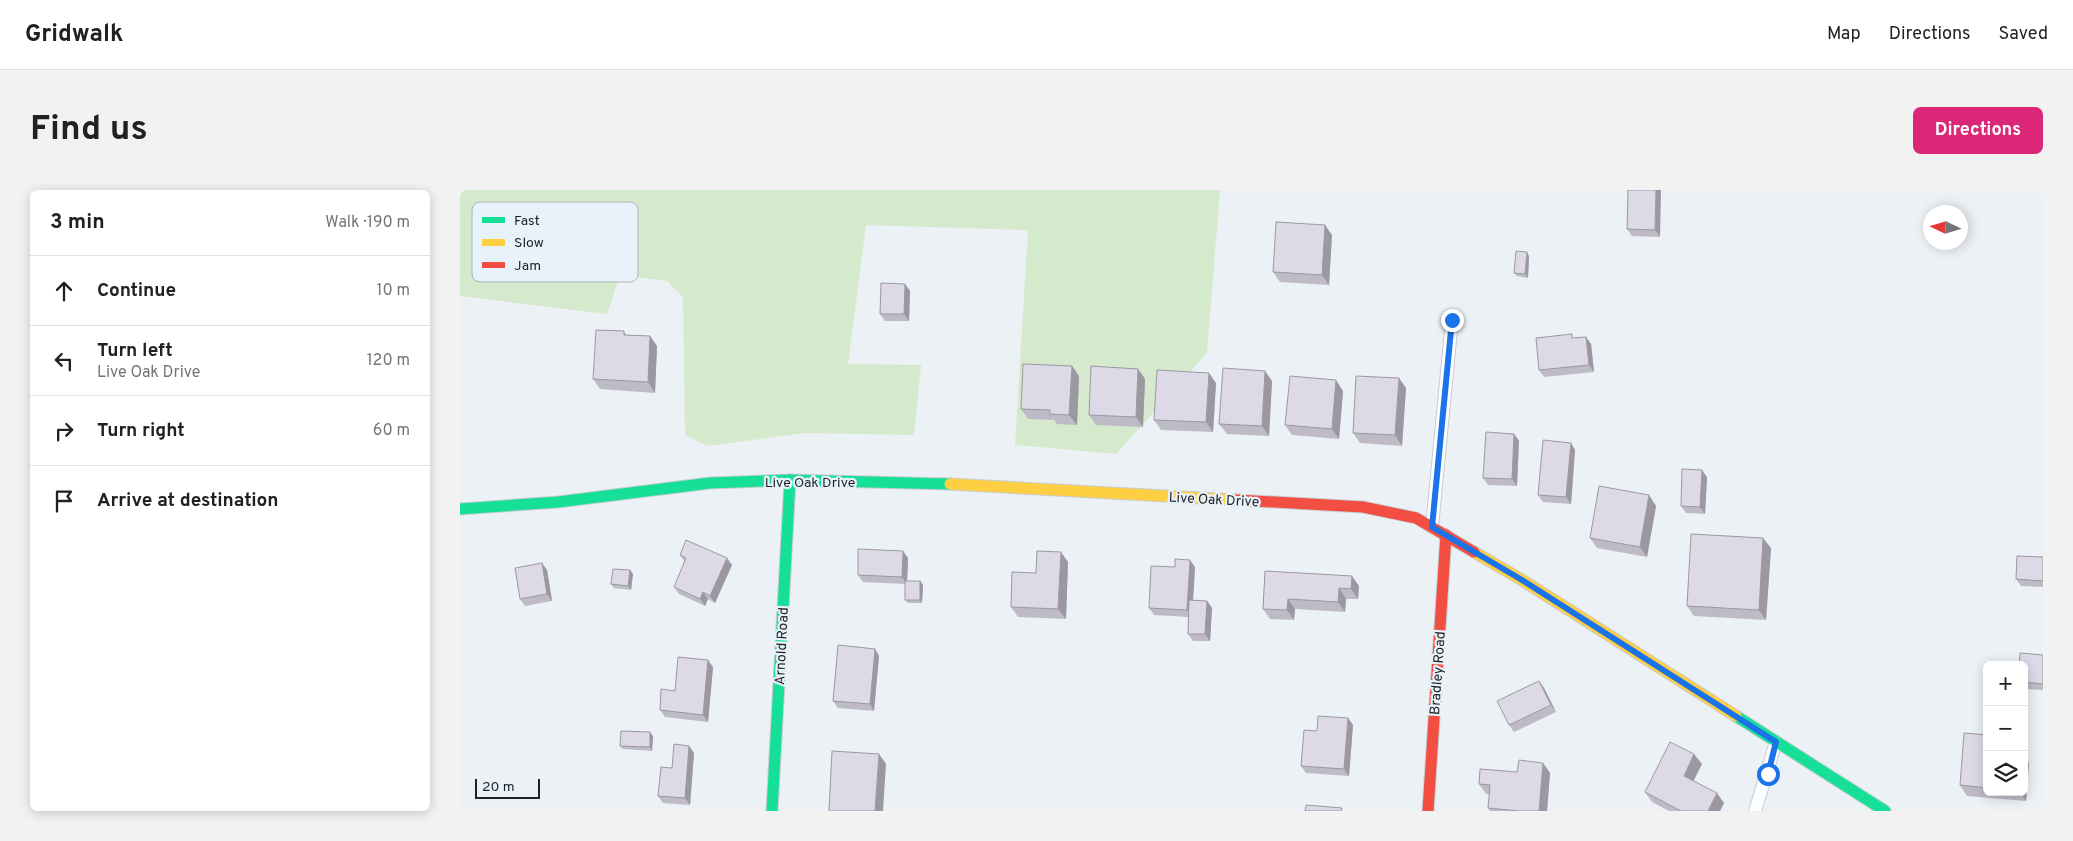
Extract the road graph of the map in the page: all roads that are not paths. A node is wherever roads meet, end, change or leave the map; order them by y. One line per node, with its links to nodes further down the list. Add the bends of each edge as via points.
1 (1452, 320): 4 (lane)
2 (790, 480): 3 (main road, Live Oak Drive, via 710,483 558,502); 4 (main road, Live Oak Drive, via 938,483 1363,507 1416,518); 7 (main road, Arnold Road)
3 (460, 509)
4 (1432, 527): 5 (main road, Live Oak Drive)
5 (1446, 535): 6 (main road, Live Oak Drive); 8 (main road, Bradley Road)
6 (1776, 742): 9 (lane); 10 (main road, Live Oak Drive)
7 (772, 811)
8 (1428, 811)
9 (1755, 811)
10 (1885, 811)

